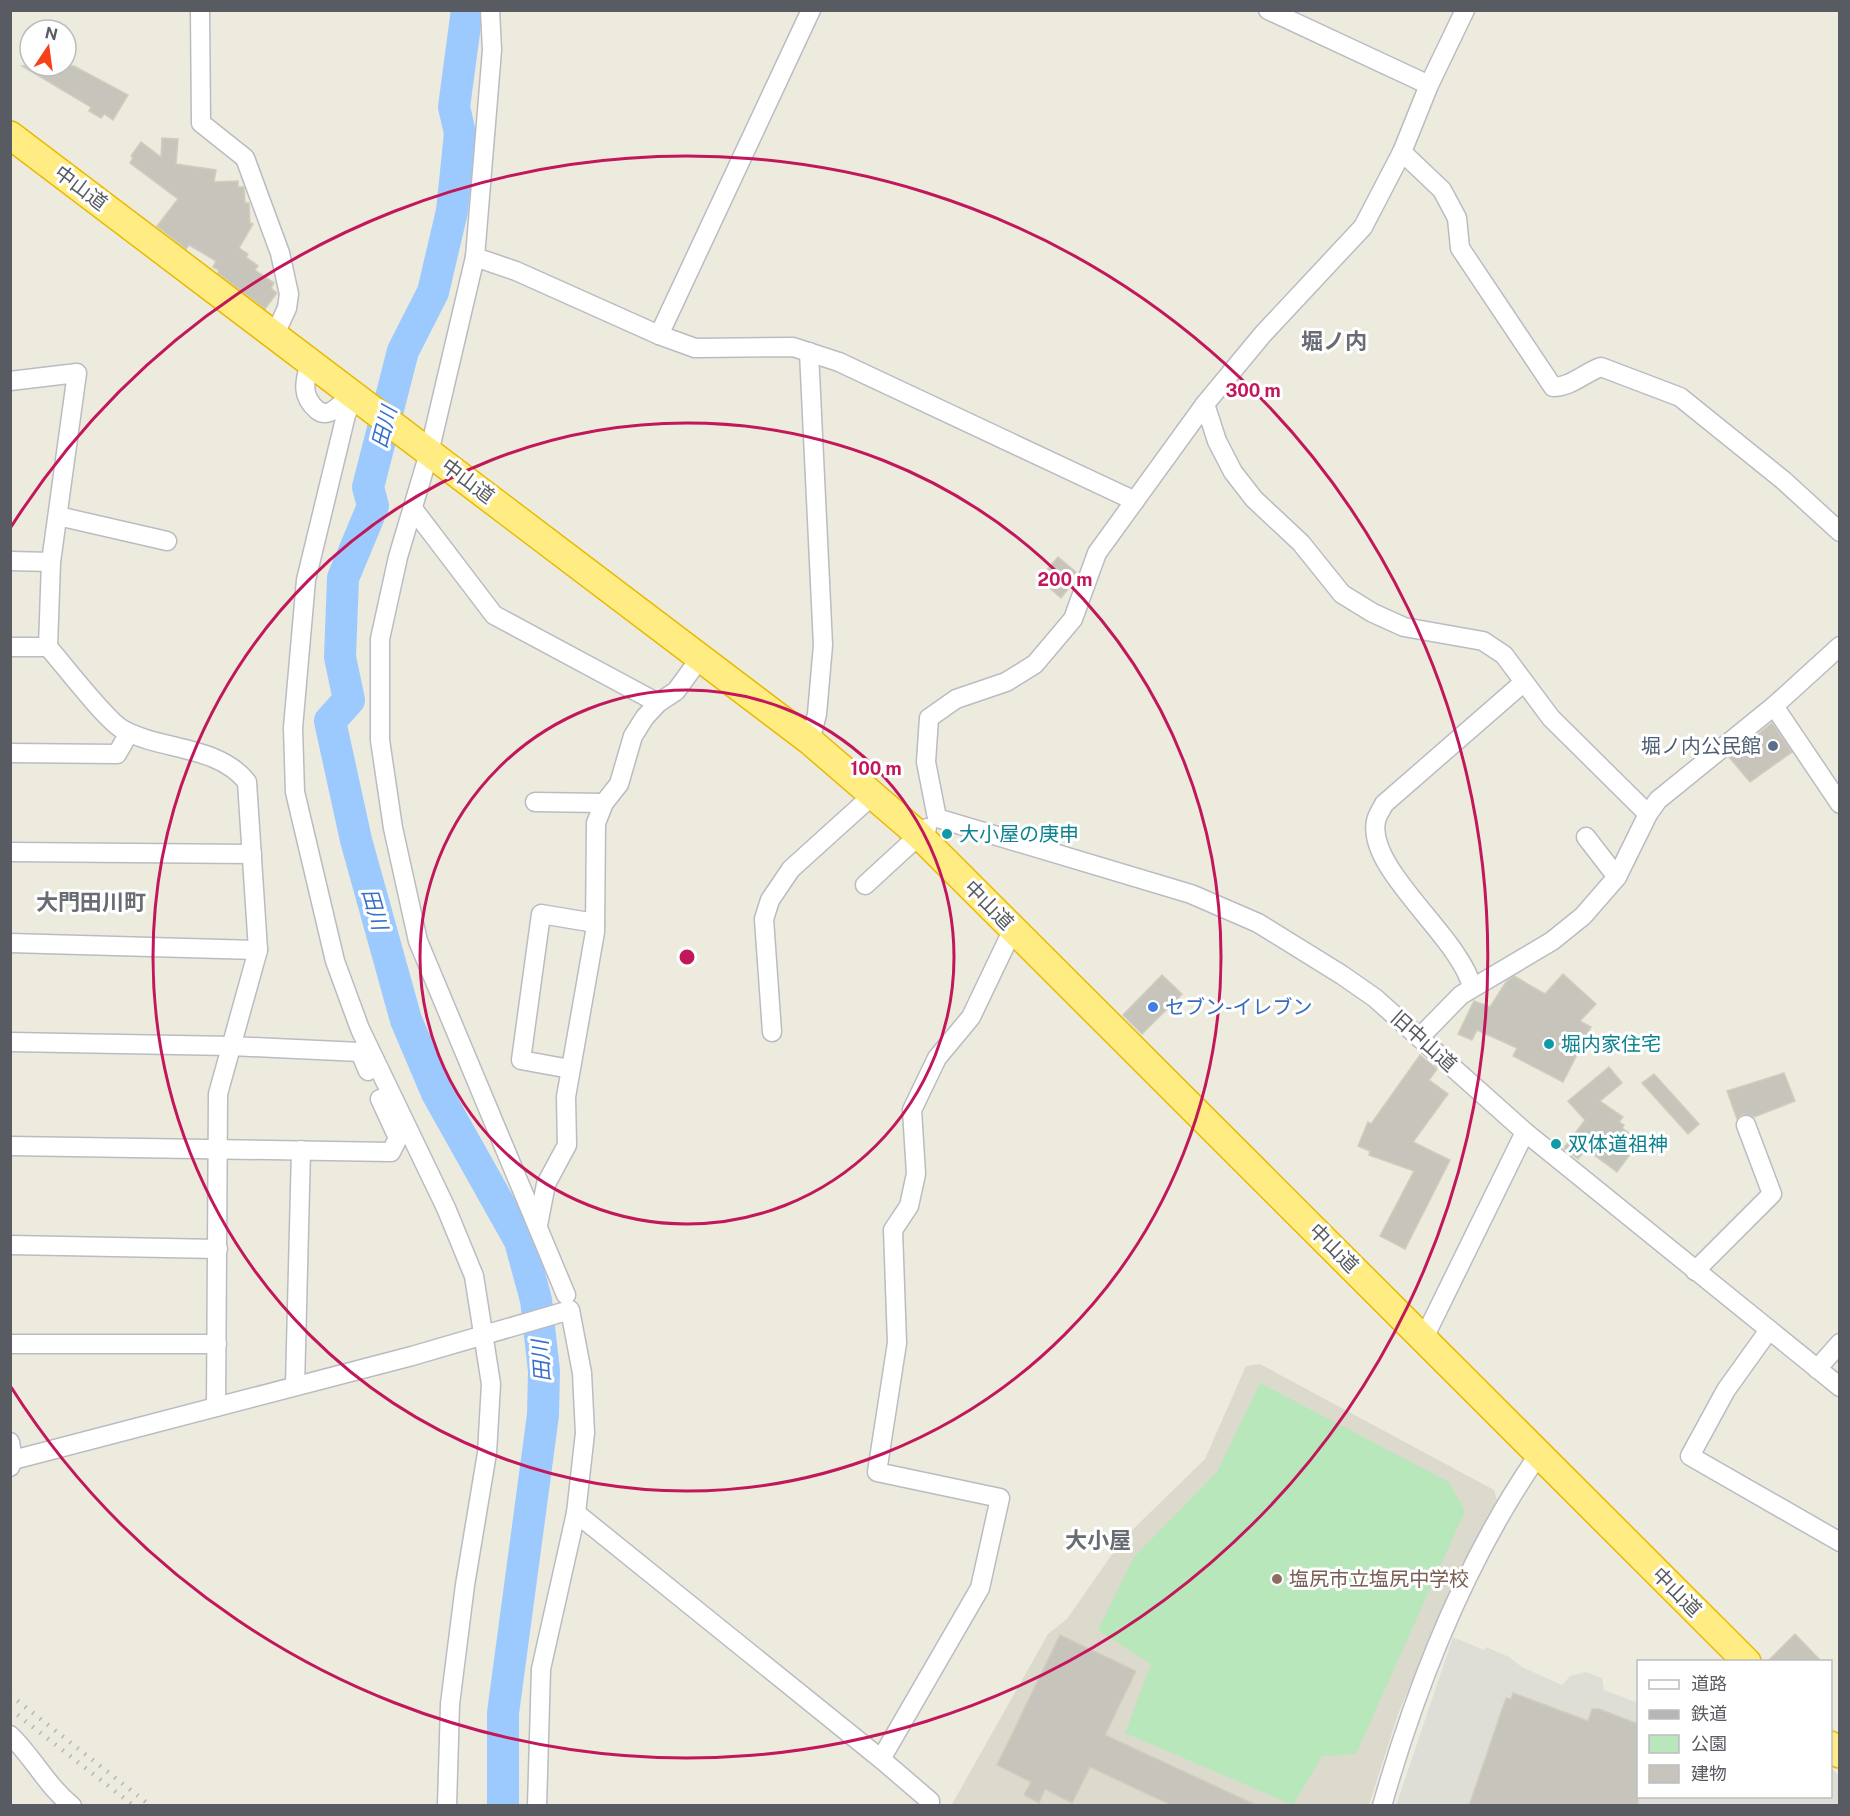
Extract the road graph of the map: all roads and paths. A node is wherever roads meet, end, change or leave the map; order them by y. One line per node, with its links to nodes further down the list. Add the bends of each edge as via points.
1 (200, 10): 10 (street, via 201,123 245,158 280,253 289,294)
2 (490, 10): 9 (street, via 492,50)
3 (810, 10): 11 (street)
4 (1268, 10): 6 (street)
5 (1466, 10): 6 (street)
6 (1429, 85): 8 (street)
7 (10, 135): 10 (highway, 中山道)
8 (1402, 152): 15 (street, via 1363,227 1263,334); 20 (street, via 1442,190 1457,219 1460,248 1553,387 1565,387 1601,367 1680,397 1783,480)
9 (475, 257): 11 (street, via 516,271); 16 (street)
10 (275, 334): 14 (highway, 中山道)
11 (659, 335): 12 (street, via 695,348 793,347)
12 (809, 352): 17 (street, via 839,362); 32 (street, via 824,645 817,714)
13 (10, 381): 19 (street, via 77,373)
14 (355, 396): 16 (highway, 中山道); 66 (street, via 346,415 306,580 293,728 295,792 335,961 360,1029 446,1208 474,1276)
15 (1205, 404): 17 (street); 28 (street, via 1233,472 1254,499 1301,543 1342,594 1404,627 1482,641 1504,655)
16 (426, 450): 18 (street); 27 (highway, 中山道)
17 (1135, 501): 39 (street, via 1097,553 1073,619 1035,664 1006,682 956,699 929,718)
18 (414, 510): 29 (street, via 494,615); 60 (street, via 398,557 380,639 380,740 393,828 418,940)
19 (58, 516): 21 (street); 23 (street)
20 (1839, 532)
21 (167, 542)
22 (10, 561): 23 (street)
23 (51, 562): 26 (street)
24 (1839, 646): 30 (street)
25 (10, 647): 26 (street)
26 (48, 647): 31 (street, via 119,727)
27 (701, 657): 29 (street, via 676,691); 32 (highway, 中山道)
28 (1524, 682): 38 (street, via 1551,718); 49 (street, via 1384,804 1376,819 1380,847 1392,870 1442,934 1468,973)
29 (658, 703): 36 (street, via 633,736 619,784)
30 (1774, 706): 37 (street); 38 (street, via 1658,800)
31 (129, 733): 33 (street, via 117,754); 42 (street, via 142,740 220,760 237,769 247,782)
32 (810, 741): 34 (highway, 中山道)
33 (10, 753)
34 (874, 794): 39 (highway, 中山道); 50 (street, via 791,869 770,900 764,919)
35 (535, 802): 36 (street)
36 (604, 803): 45 (street, via 596,823)
37 (1839, 804)
38 (1648, 814): 43 (street)
39 (928, 827): 44 (street); 46 (highway, 中山道); 51 (street, 旧中山道, via 1139,877 1231,910 1342,975)
40 (1586, 837): 43 (street)
41 (10, 852): 42 (street)
42 (252, 854): 48 (street)
43 (1617, 877): 49 (street, via 1583,916 1552,941)
44 (865, 885)
45 (596, 923): 54 (street); 54 (street, via 541,914 521,1060)
46 (1013, 929): 67 (highway, 中山道); 81 (street, via 971,1017 937,1058 912,1110 916,1174 909,1206 893,1230 897,1343 877,1472 1000,1498 981,1588)
47 (10, 943): 48 (street)
48 (258, 950): 53 (street)
49 (1472, 987): 51 (street)
50 (772, 1032)
51 (1420, 1037): 56 (street, 旧中山道)
52 (10, 1042): 53 (street)
53 (231, 1046): 58 (street, via 218,1094); 59 (street, via 360,1052 398,1138 391,1152)
54 (570, 1069): 60 (street, via 567,1145 546,1184)
55 (1746, 1125): 63 (street, via 1772,1194)
56 (1525, 1132): 63 (street, 旧中山道); 67 (street)
57 (10, 1146): 58 (street)
58 (216, 1149): 59 (street); 62 (street)
59 (301, 1149): 72 (street)
60 (538, 1225): 64 (street)
61 (10, 1245): 62 (street)
62 (218, 1249): 70 (street)
63 (1695, 1271): 65 (street, 旧中山道)
64 (566, 1305): 66 (street); 77 (street, via 582,1373 585,1433)
65 (1769, 1330): 71 (street, 旧中山道); 78 (street, via 1726,1390 1690,1456)
66 (484, 1333): 72 (street); 83 (street, via 491,1404 450,1704)
67 (1424, 1338): 75 (highway, 中山道)
68 (1839, 1343): 71 (street)
69 (10, 1344): 70 (street)
70 (217, 1344): 74 (street)
71 (1817, 1369): 73 (street, 旧中山道)
72 (295, 1386): 74 (street)
73 (1839, 1388)
74 (216, 1407): 76 (street)
75 (1539, 1454): 79 (highway, 中山道); 86 (street, via 1507,1501 1463,1589 1431,1661)
76 (11, 1456)
77 (576, 1513): 81 (street); 84 (street, via 541,1669)
78 (1839, 1542)
79 (1745, 1660)
80 (10, 1736): 82 (street)
81 (881, 1759): 85 (street, via 930,1801)
82 (72, 1806)
83 (447, 1806)
84 (537, 1806)
85 (930, 1806)
86 (1382, 1806)

